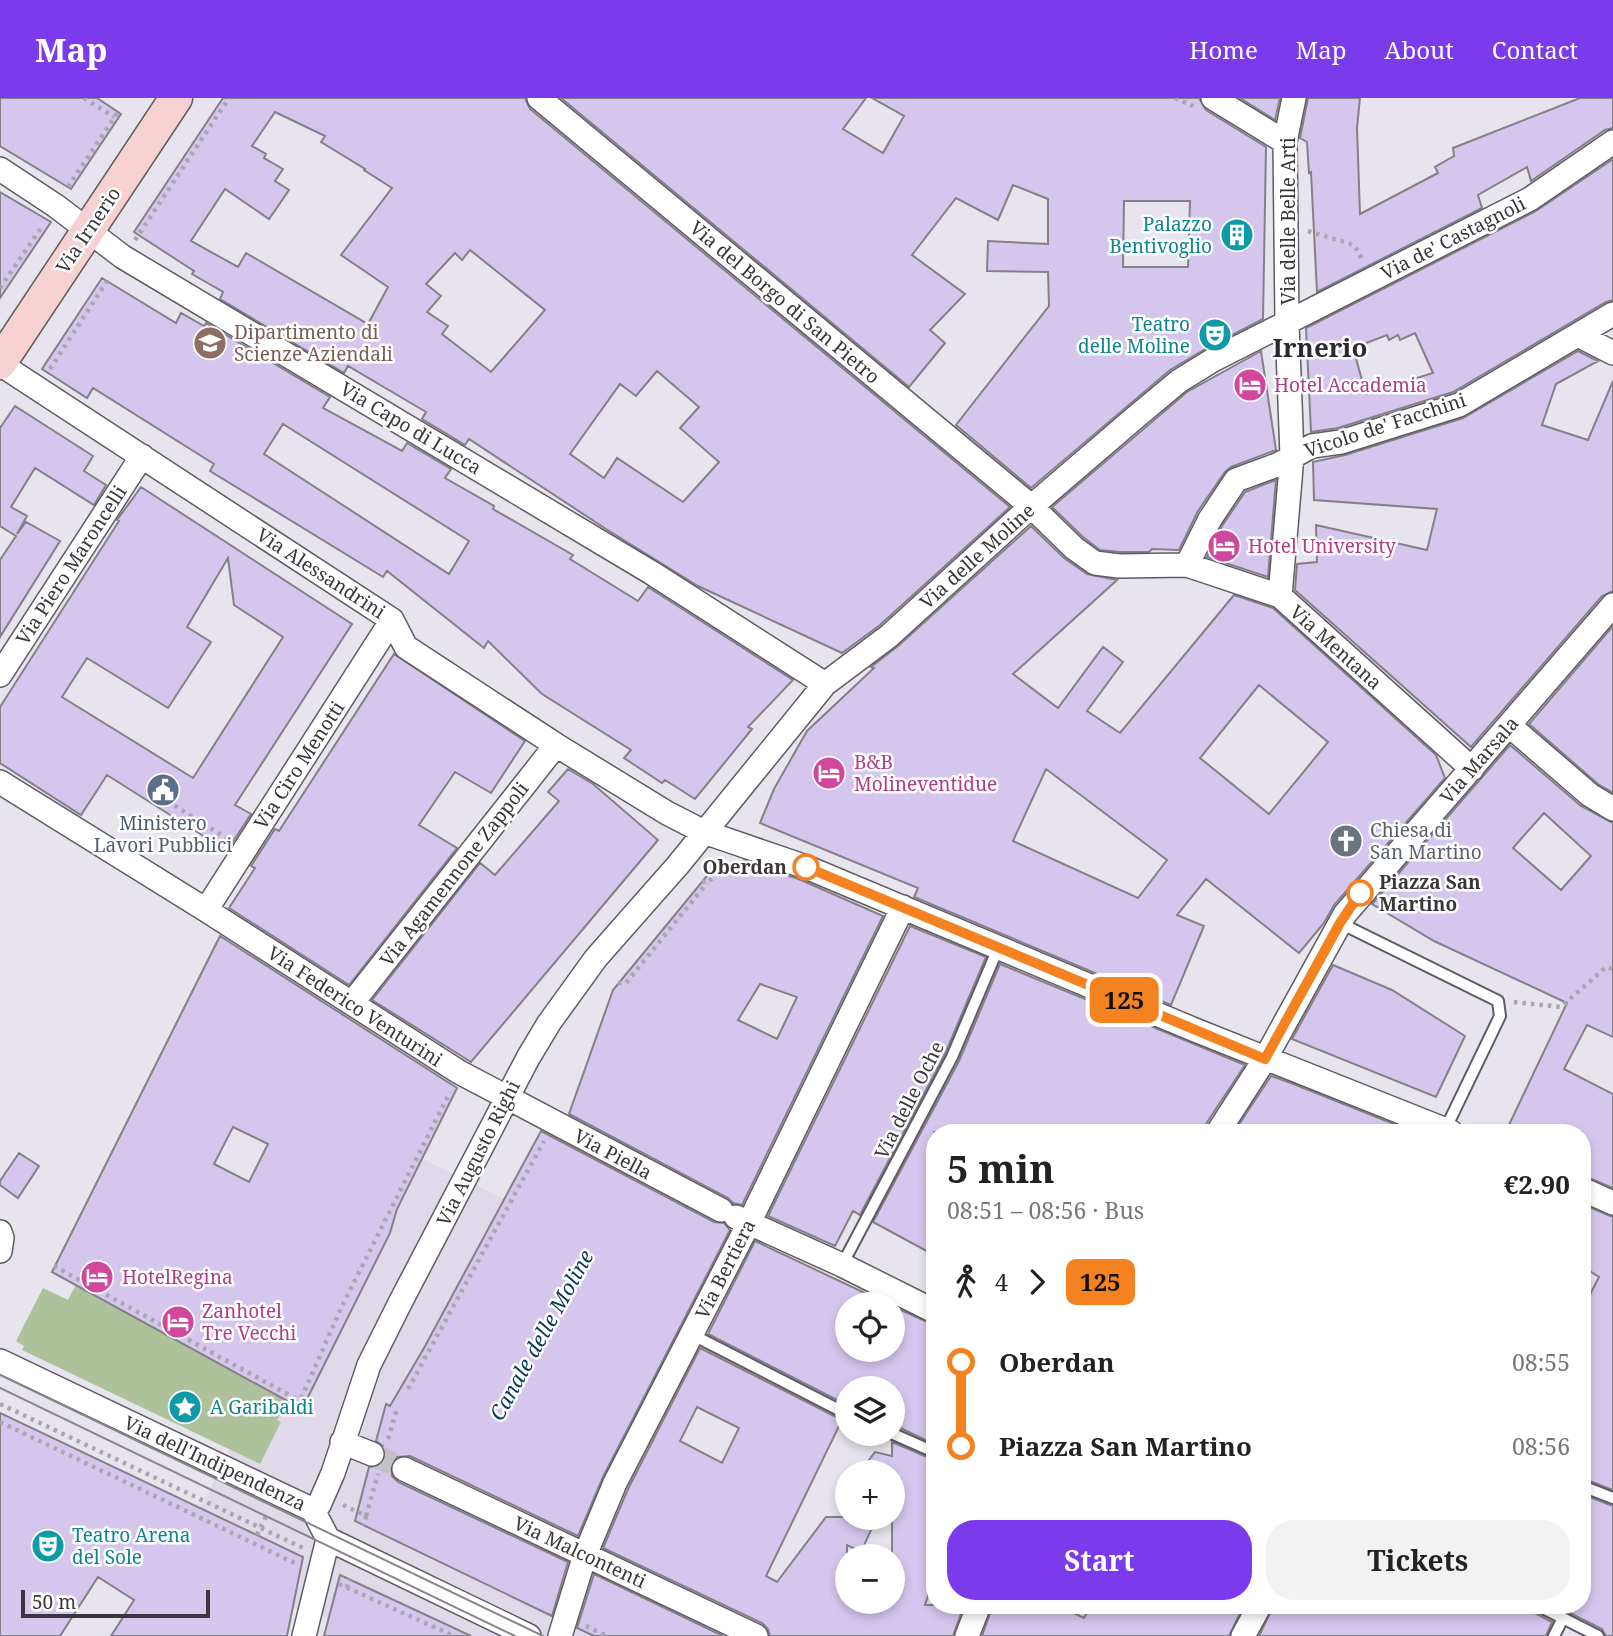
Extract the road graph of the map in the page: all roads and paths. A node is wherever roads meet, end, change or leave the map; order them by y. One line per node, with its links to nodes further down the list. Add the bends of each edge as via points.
1 (85, 98): 10 (path, via 116,115)
2 (176, 98): 12 (street, Via Irnerio)
3 (229, 98): 14 (path)
4 (539, 98): 28 (street, Via del Borgo di San Pietro)
5 (1213, 98): 7 (street)
6 (1294, 98): 7 (street, Via delle Belle Arti)
7 (1286, 142): 19 (street, Via delle Belle Arti)
8 (1613, 143): 19 (street, Via de' Castagnoli, via 1530,199)
9 (0, 169): 12 (street, Via Capo di Lucca)
10 (68, 188)
11 (46, 219): 17 (path)
12 (88, 230): 23 (street, Via Irnerio); 34 (street, Via Capo di Lucca, via 123,257 646,569)
13 (1307, 230): 15 (path, via 1354,245)
14 (134, 241)
15 (1366, 266)
16 (107, 281): 24 (path)
17 (0, 288)
18 (1613, 314): 20 (street, Vicolo de' Facchini)
19 (1287, 322): 27 (street, Via delle Belle Arti); 28 (street, Via delle Moline, via 1179,381)
20 (1578, 335): 21 (street); 27 (street, Vicolo de' Facchini, via 1459,405 1341,442 1312,446)
21 (1613, 353)
22 (47, 362): 24 (path)
23 (0, 363): 26 (street, Via Alessandrini)
24 (53, 365): 25 (path)
25 (47, 372)
26 (142, 456): 32 (street, Via Alessandrini); 33 (street, Via Piero Maroncelli)
27 (1292, 456): 29 (street, Vicolo de' Facchini, via 1236,480); 30 (street, Via delle Belle Arti)
28 (1032, 506): 29 (street, Via Mentana, via 1095,563); 34 (street, Via delle Moline, via 889,636)
29 (1186, 565): 30 (street, Via Mentana)
30 (1280, 596): 37 (street, Via Mentana)
31 (1613, 605): 35 (street, Via Marsala)
32 (392, 620): 36 (street, Via Alessandrini, via 406,646); 45 (street, Via Ciro Menotti)
33 (0, 675)
34 (825, 684): 41 (street, Via delle Moline)
35 (1510, 726): 37 (street, Via Marsala); 40 (street, via 1590,795)
36 (556, 744): 41 (street, Via Alessandrini); 51 (street, Via Agamennone Zappoli)
37 (1472, 769): 46 (street, Via Marsala, via 1360,893)
38 (0, 782): 45 (street, Via Federico Venturini)
39 (153, 792): 42 (path)
40 (1613, 809)
41 (704, 832): 44 (street, Via Alessandrini); 54 (street, Via Augusto Righi, via 572,990)
42 (230, 841)
43 (718, 873): 49 (path, via 705,882 626,983)
44 (903, 906): 47 (street, Via Alessandrini); 61 (street, Via Bertiera)
45 (206, 910): 51 (street, Via Federico Venturini)
46 (1340, 923): 50 (lane); 52 (street, Via Marsala)
47 (999, 946): 52 (street, Via Alessandrini); 64 (lane, Via delle Oche, via 952,1057)
48 (1611, 969): 50 (path, via 1606,967 1561,1007)
49 (618, 983)
50 (1498, 1001): 57 (lane, via 1500,1016)
51 (352, 1003): 54 (street, Via Federico Venturini)
52 (1265, 1059): 55 (street, Via Marsala); 56 (street, Via Alessandrini)
53 (453, 1085): 65 (path, via 342,1306 302,1402)
54 (506, 1098): 61 (street, Via Piella); 74 (street, Via Augusto Righi, via 369,1365)
55 (1223, 1124)
56 (1430, 1124)
57 (1451, 1124)
58 (549, 1131): 69 (path)
59 (1591, 1193): 60 (street)
60 (1613, 1203)
61 (735, 1217): 64 (street, Via Piella); 67 (street, Via Bertiera)
62 (0, 1232): 63 (street)
63 (0, 1251)
64 (842, 1265): 66 (street, Via Piella)
65 (54, 1266)
66 (926, 1307)
67 (691, 1334): 71 (lane); 84 (street, Via Bertiera, via 615,1483)
68 (0, 1361): 80 (street, Via dell'Indipendenza)
69 (408, 1389)
70 (0, 1404): 83 (path)
71 (835, 1408)
72 (0, 1422): 83 (path)
73 (905, 1439): 75 (lane)
74 (342, 1443): 76 (street); 80 (street, Via Augusto Righi, via 324,1496)
75 (926, 1448)
76 (372, 1454)
77 (404, 1469): 84 (street, Via Malcontenti)
78 (1591, 1489): 79 (lane)
79 (1613, 1498)
80 (313, 1510): 83 (street, Via dell'Indipendenza)
81 (357, 1512): 82 (path, via 366,1516)
82 (364, 1525)
83 (318, 1554): 91 (street); 93 (street)
84 (585, 1555): 90 (street, Via Bertiera); 95 (street, Via Malcontenti)
85 (349, 1579): 92 (path, via 347,1588)
86 (976, 1614): 96 (street)
87 (1255, 1614): 97 (street)
88 (1555, 1614): 89 (lane)
89 (1563, 1618): 98 (lane); 99 (lane)
90 (570, 1620): 94 (path)
91 (304, 1636)
92 (454, 1636)
93 (529, 1636)
94 (607, 1636)
95 (756, 1636)
96 (967, 1636)
97 (1243, 1636)
98 (1554, 1636)
99 (1598, 1636)

